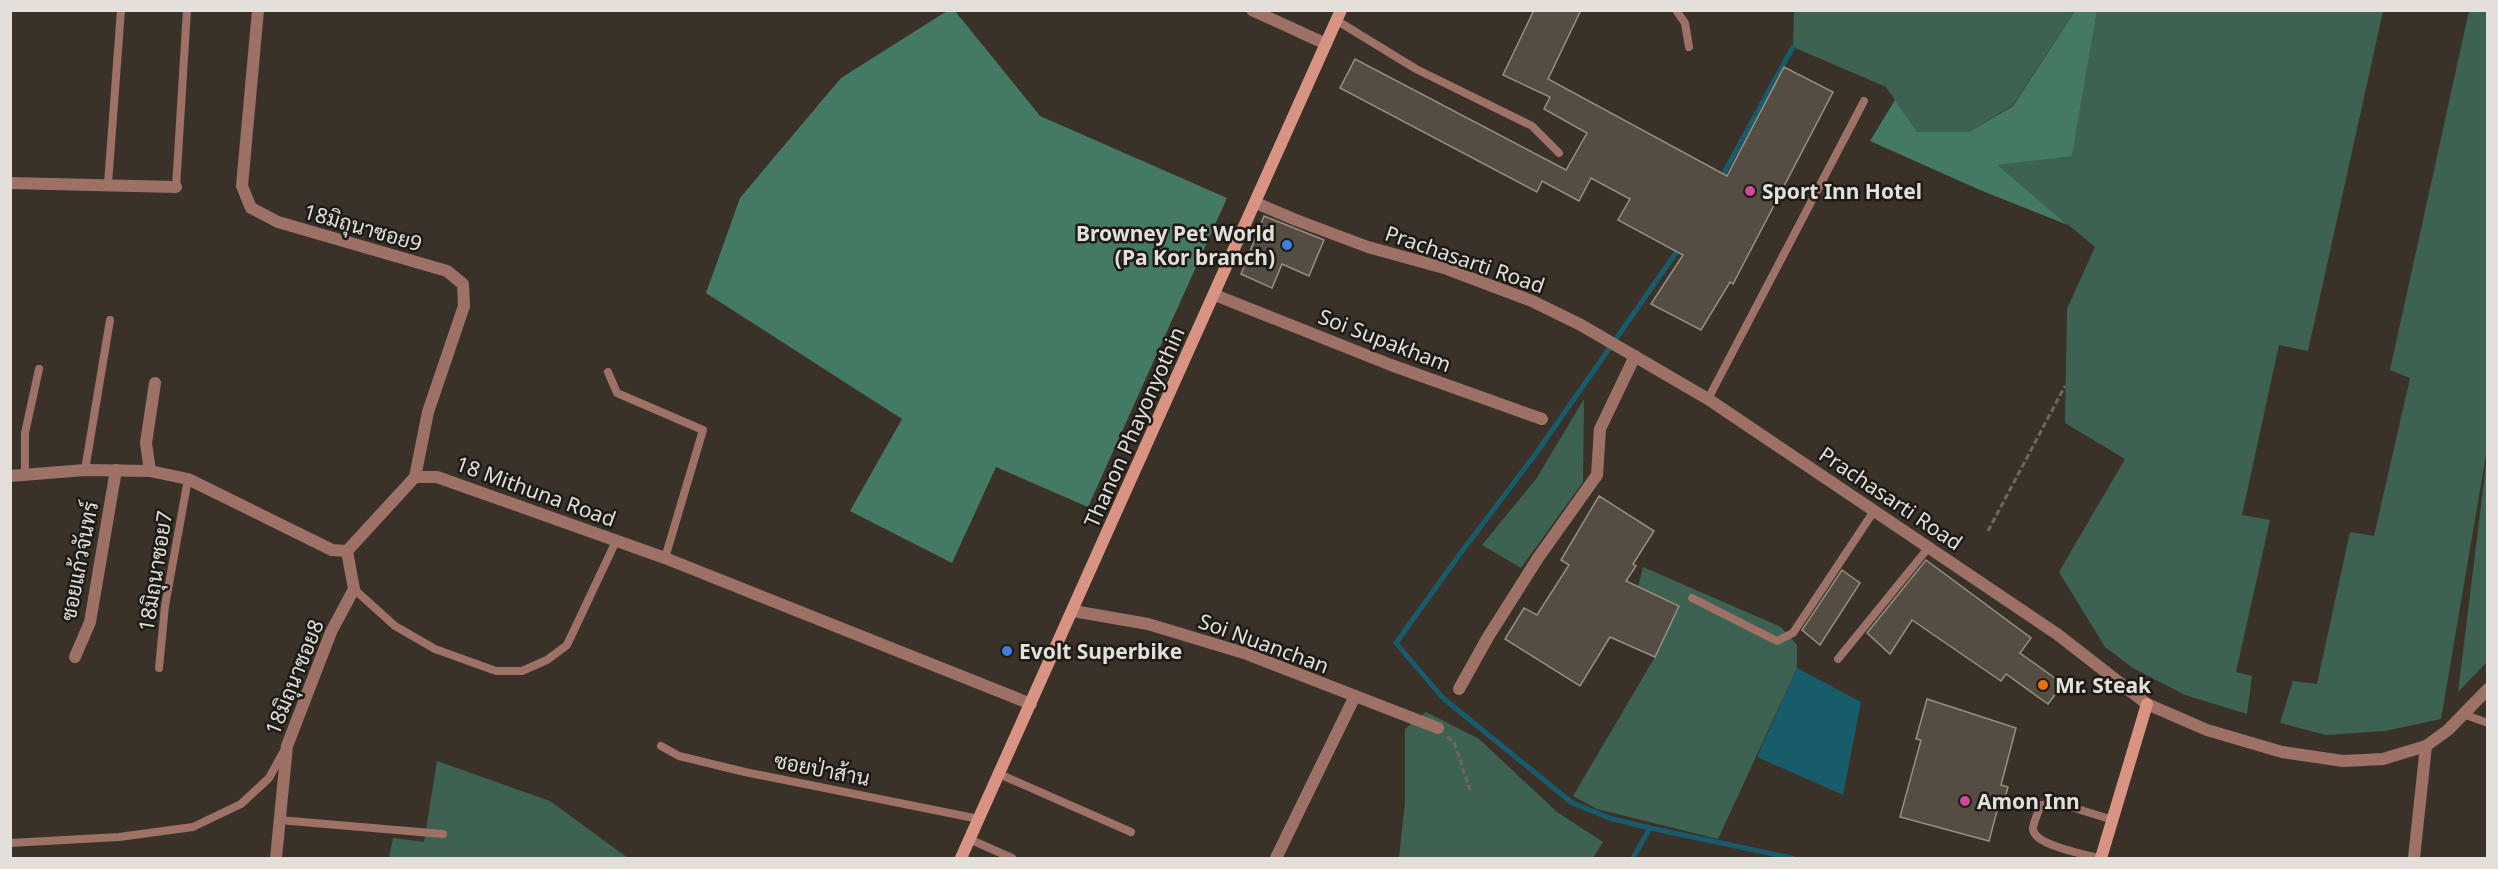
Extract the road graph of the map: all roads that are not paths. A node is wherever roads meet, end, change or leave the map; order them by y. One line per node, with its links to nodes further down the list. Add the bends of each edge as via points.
1 (122, 10): 12 (lane)
2 (187, 10): 13 (lane)
3 (258, 10): 28 (street, 18มิถุนาซอย9, via 242,186 251,208 278,222 447,271 463,284 464,306 428,412)
4 (1252, 10): 7 (street)
5 (1676, 10): 8 (lane, via 1685,23)
6 (1338, 15): 7 (main road, Thanon Phayonyothin); 10 (lane, via 1416,69 1532,126)
7 (1326, 44): 14 (main road, Thanon Phayonyothin)
8 (1689, 47)
9 (1864, 101): 21 (lane)
10 (1559, 153)
11 (10, 183): 12 (street)
12 (108, 184): 13 (street)
13 (176, 188)
14 (1256, 203): 15 (main road, Thanon Phayonyothin); 17 (street, Prachasarti Road, via 1358,243 1444,268 1532,301)
15 (1215, 295): 22 (street, Soi Supakham); 37 (main road, Thanon Phayonyothin)
16 (110, 320): 23 (lane)
17 (1635, 356): 21 (street, Prachasarti Road); 41 (street, via 1600,429 1596,475 1532,568)
18 (39, 369): 26 (lane, via 25,433)
19 (608, 372): 34 (lane, via 617,393 703,430)
20 (155, 383): 25 (street, via 147,443)
21 (1708, 399): 30 (street, Prachasarti Road)
22 (1542, 419)
23 (85, 470): 24 (street); 26 (street)
24 (116, 470): 25 (street); 38 (street, ซอยแก้วจันทร์, via 90,622)
25 (150, 471): 29 (street)
26 (25, 473): 27 (street)
27 (10, 476)
28 (415, 477): 31 (street, 18 Mithuna Road, via 438,477); 33 (street)
29 (188, 479): 33 (street, via 333,550); 40 (lane, 18มิถุนาซอย7, via 165,606)
30 (1874, 511): 32 (street, Prachasarti Road); 36 (lane, via 1793,633 1777,641)
31 (616, 541): 34 (street, 18 Mithuna Road); 35 (lane, via 567,645 548,660 522,671 496,670 435,649 395,626)
32 (1929, 547): 39 (lane); 45 (street, Prachasarti Road, via 2057,634)
33 (347, 551): 35 (street)
34 (665, 558): 44 (street, 18 Mithuna Road)
35 (354, 589): 49 (street, 18มิถุนาซอย8, via 331,632)
36 (1692, 598)
37 (1073, 611): 43 (street, Soi Nuanchan, via 1148,624 1244,653); 44 (main road, Thanon Phayonyothin)
38 (75, 657)
39 (1838, 659)
40 (159, 668)
41 (1459, 688)
42 (2487, 690): 46 (street, Prachasarti Road)
43 (1355, 696): 48 (street, Soi Nuanchan); 63 (street)
44 (1031, 704): 52 (main road, Thanon Phayonyothin)
45 (2147, 704): 51 (street, Prachasarti Road, via 2207,730 2283,752 2343,761 2383,759); 55 (main road)
46 (2463, 714): 47 (lane); 51 (street, Prachasarti Road)
47 (2487, 723)
48 (1438, 728)
49 (287, 746): 54 (street, 18มิถุนาซอย8); 59 (lane, via 269,778 241,804 193,827 119,837)
50 (661, 746): 53 (lane, ซอยป่าส้าน, via 679,756 745,772)
51 (2426, 746): 65 (street)
52 (999, 774): 53 (main road, Thanon Phayonyothin); 56 (lane)
53 (979, 819): 58 (main road, Thanon Phayonyothin)
54 (279, 820): 57 (lane); 60 (street, 18มิถุนาซอย8)
55 (2113, 820): 64 (main road); 64 (lane, via 2058,803 2041,805 2033,828 2042,842)
56 (1131, 832)
57 (443, 834)
58 (969, 839): 61 (main road, Thanon Phayonyothin); 62 (lane)
59 (10, 843)
60 (276, 858)
61 (961, 858)
62 (1012, 858)
63 (1276, 858)
64 (2099, 858)
65 (2414, 858)

